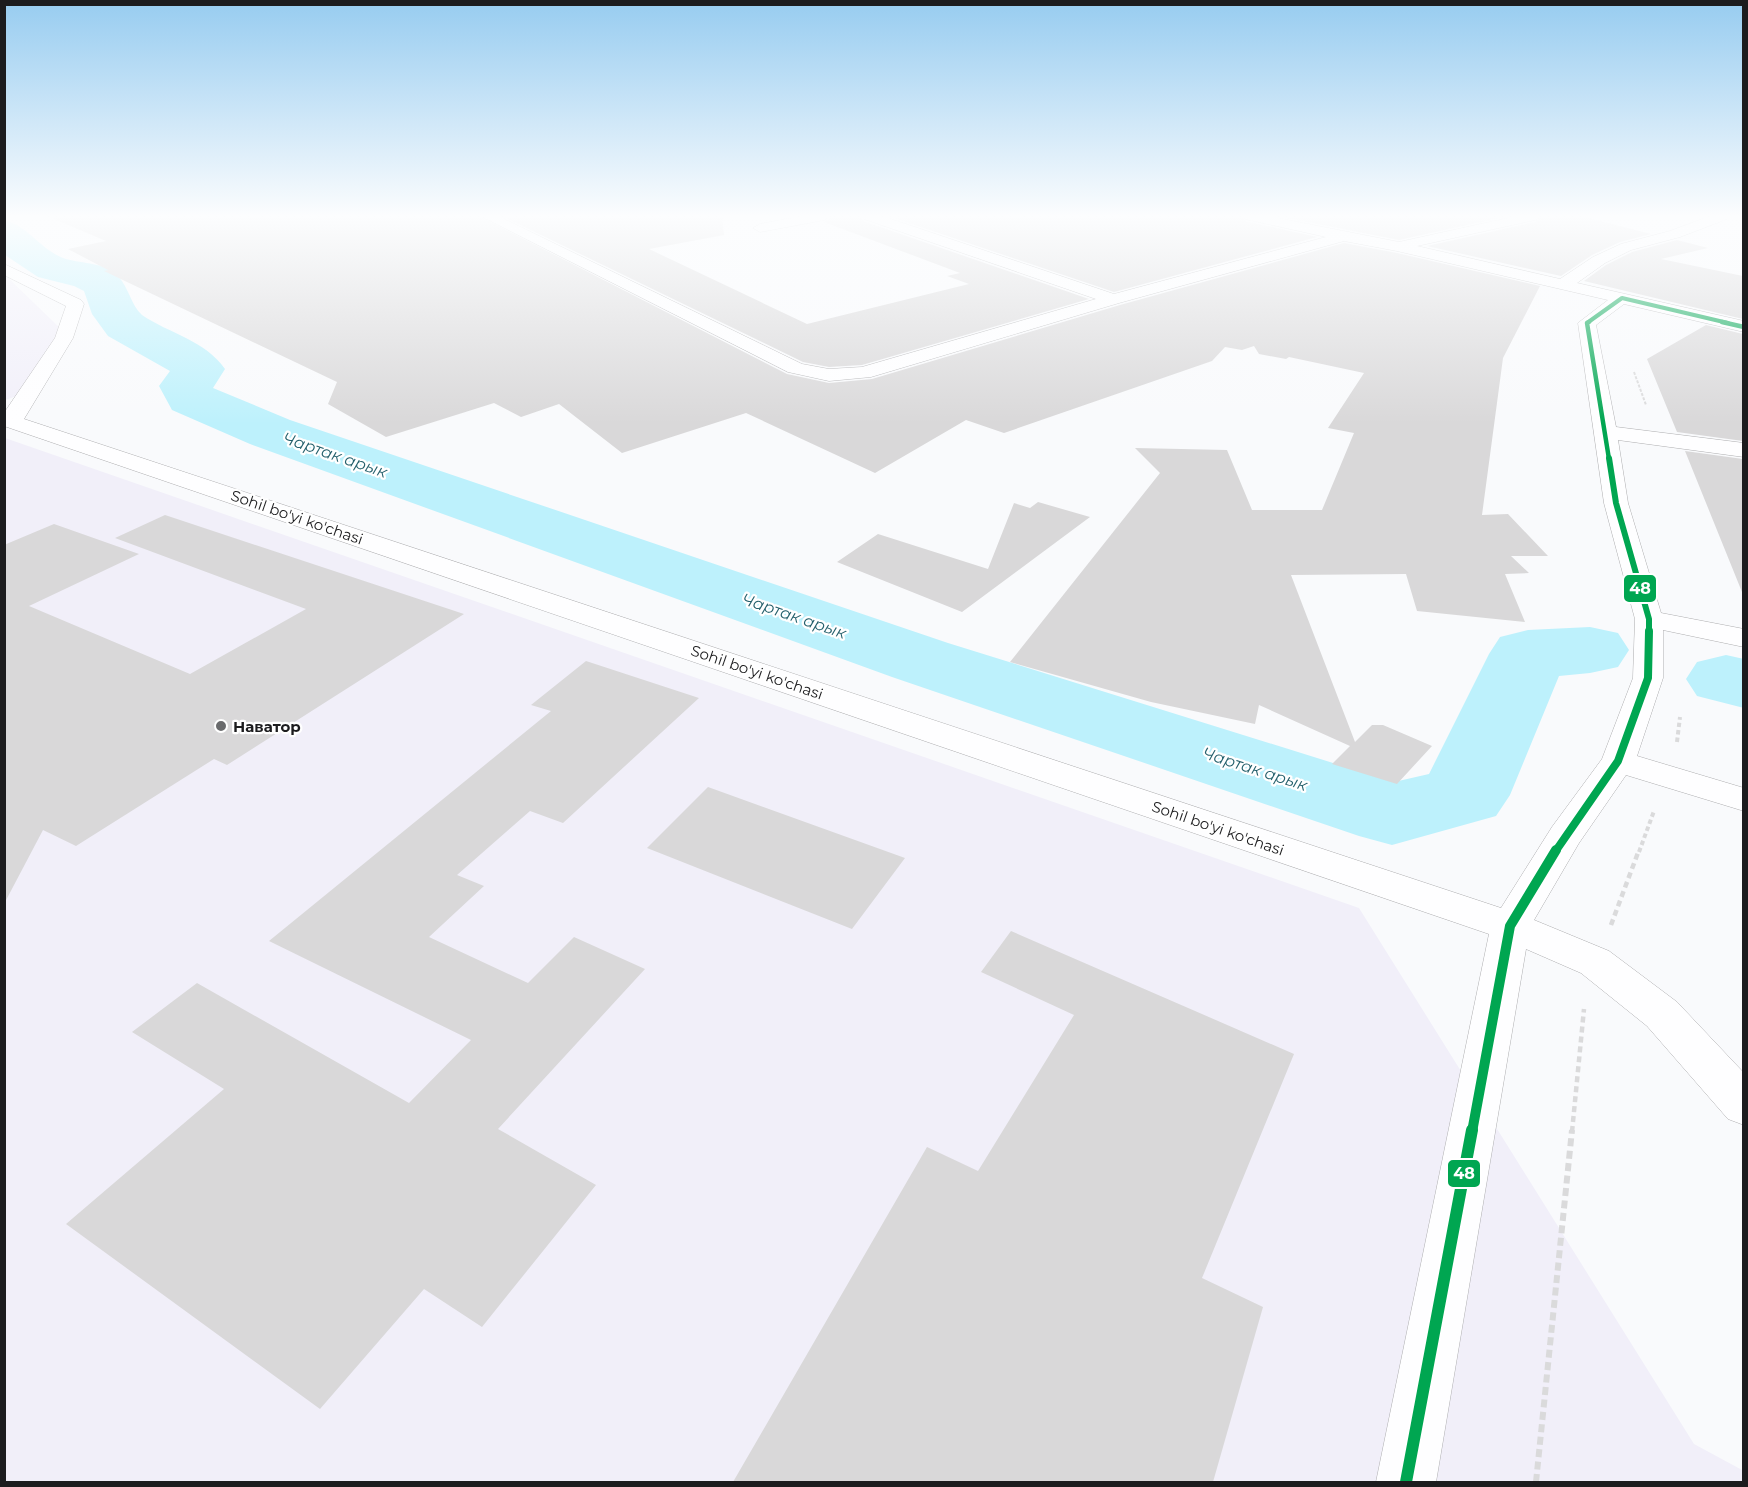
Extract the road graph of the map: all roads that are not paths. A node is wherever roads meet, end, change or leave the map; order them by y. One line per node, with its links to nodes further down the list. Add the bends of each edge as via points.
1 (41, 285): 9 (street, via 75,304 64,338)
2 (628, 285): 7 (street, via 795,368 838,377 864,373)
3 (1073, 285): 7 (street)
4 (1164, 285): 7 (street)
5 (1565, 285): 6 (street)
6 (1622, 298): 8 (street); 10 (street, via 1587,323)
7 (1113, 299)
8 (1743, 327)
9 (8, 420): 16 (street, Sohil bo'yi ko'chasi)
10 (1606, 432): 11 (street); 12 (street, via 1616,503)
11 (1743, 450)
12 (1649, 619): 13 (street); 14 (street, via 1648,678)
13 (1743, 638)
14 (1618, 761): 15 (street); 16 (street)
15 (1743, 800)
16 (1510, 926): 17 (street, Sohil bo'yi ko'chasi, via 1595,963 1662,1014); 18 (street)
17 (1743, 1105)
18 (1406, 1482)

